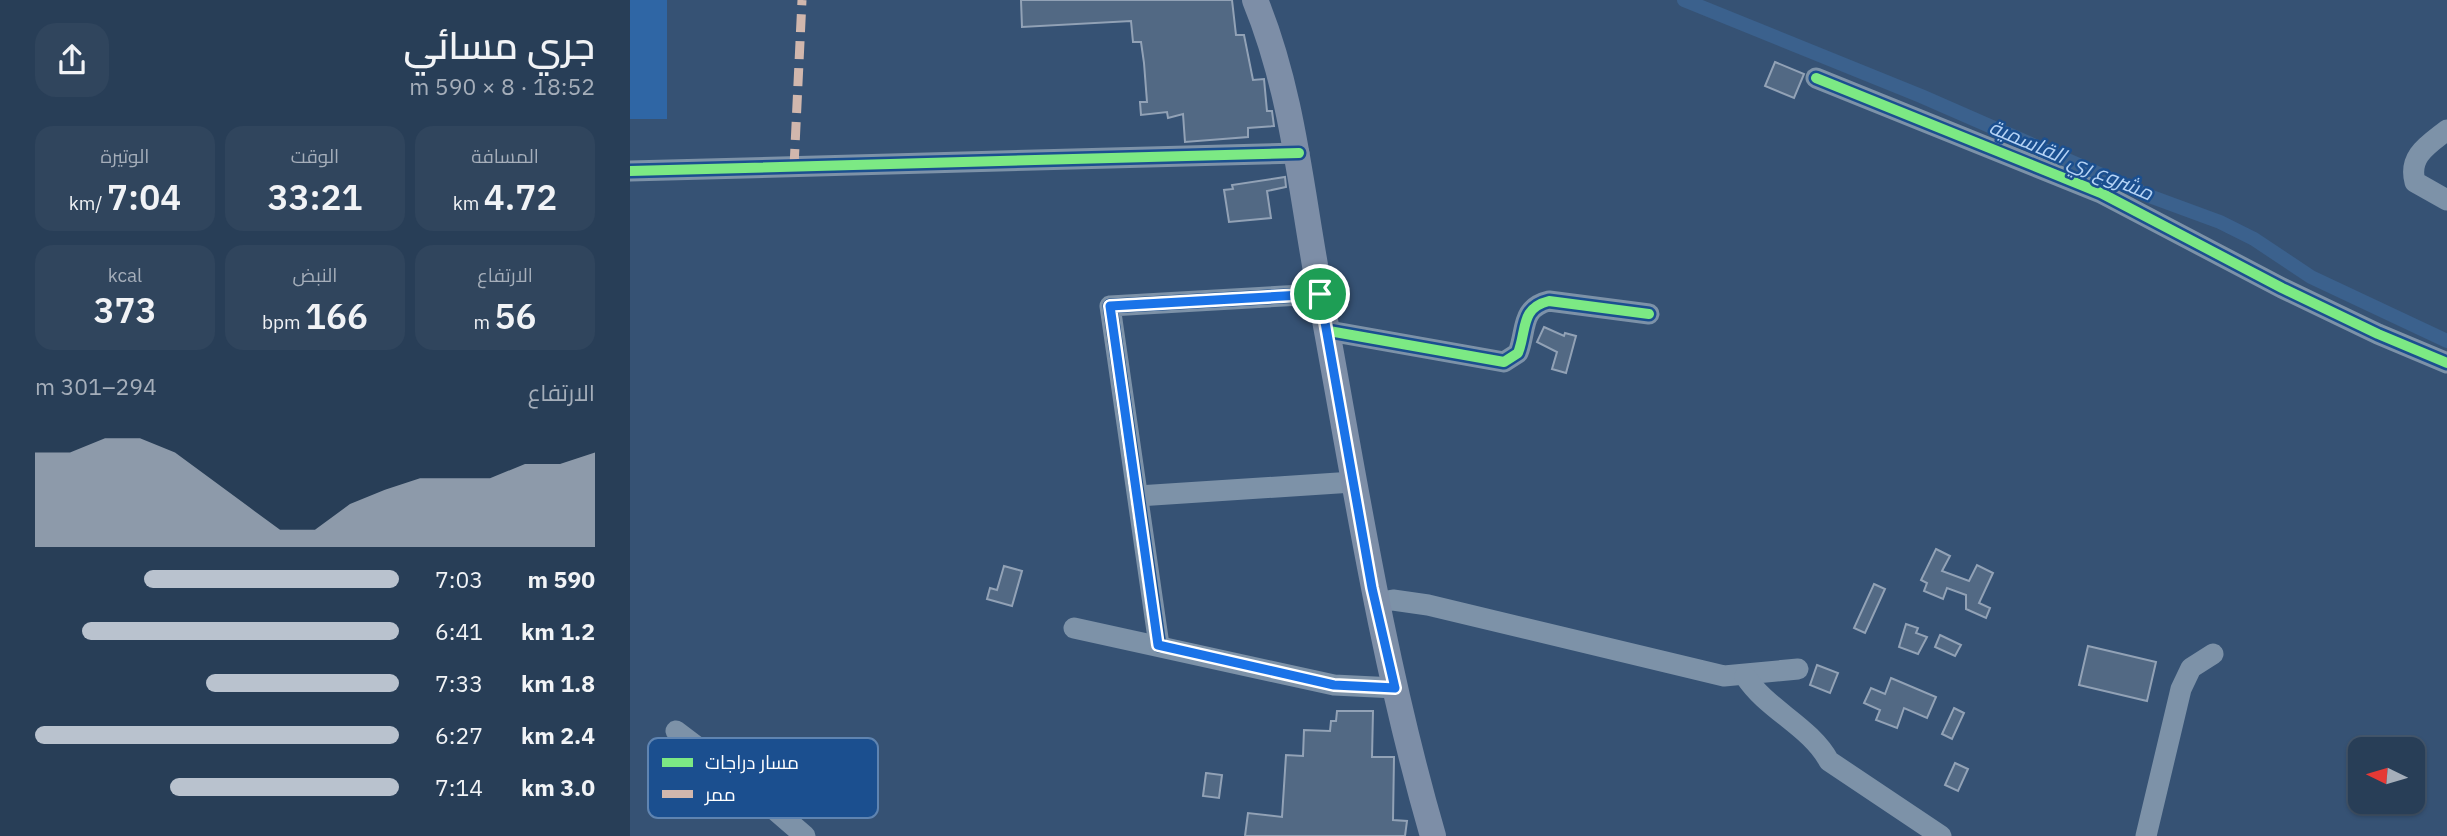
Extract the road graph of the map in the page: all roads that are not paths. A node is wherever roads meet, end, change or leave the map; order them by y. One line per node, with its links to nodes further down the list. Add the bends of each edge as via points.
1 (1261, 3): 4 (main road)
2 (1816, 78): 10 (street, via 2101,193 2282,288)
3 (2447, 130): 6 (street, via 2424,148 2412,170 2415,182)
4 (1299, 153): 5 (street); 7 (main road)
5 (630, 171)
6 (2447, 201)
7 (1320, 294): 9 (main road); 12 (street, via 1110,306)
8 (1649, 314): 9 (street, via 1535,304 1518,353 1504,362)
9 (1329, 331): 11 (main road)
10 (2447, 363)
11 (1353, 482): 12 (street); 13 (main road)
12 (1138, 496): 15 (street)
13 (1375, 603): 18 (street, via 1393,600 1428,605 1724,676); 19 (main road)
14 (1074, 628): 15 (street)
15 (1158, 645): 19 (street, via 1334,685)
16 (2213, 654): 26 (street, via 2191,668 2181,689)
17 (1798, 669): 18 (street)
18 (1745, 676): 25 (street, via 1755,691 1821,747 1829,761)
19 (1395, 688): 24 (main road)
20 (676, 731): 21 (street)
21 (685, 738)
22 (784, 818): 23 (street)
23 (805, 836)
24 (1433, 836)
25 (1941, 836)
26 (2146, 836)

